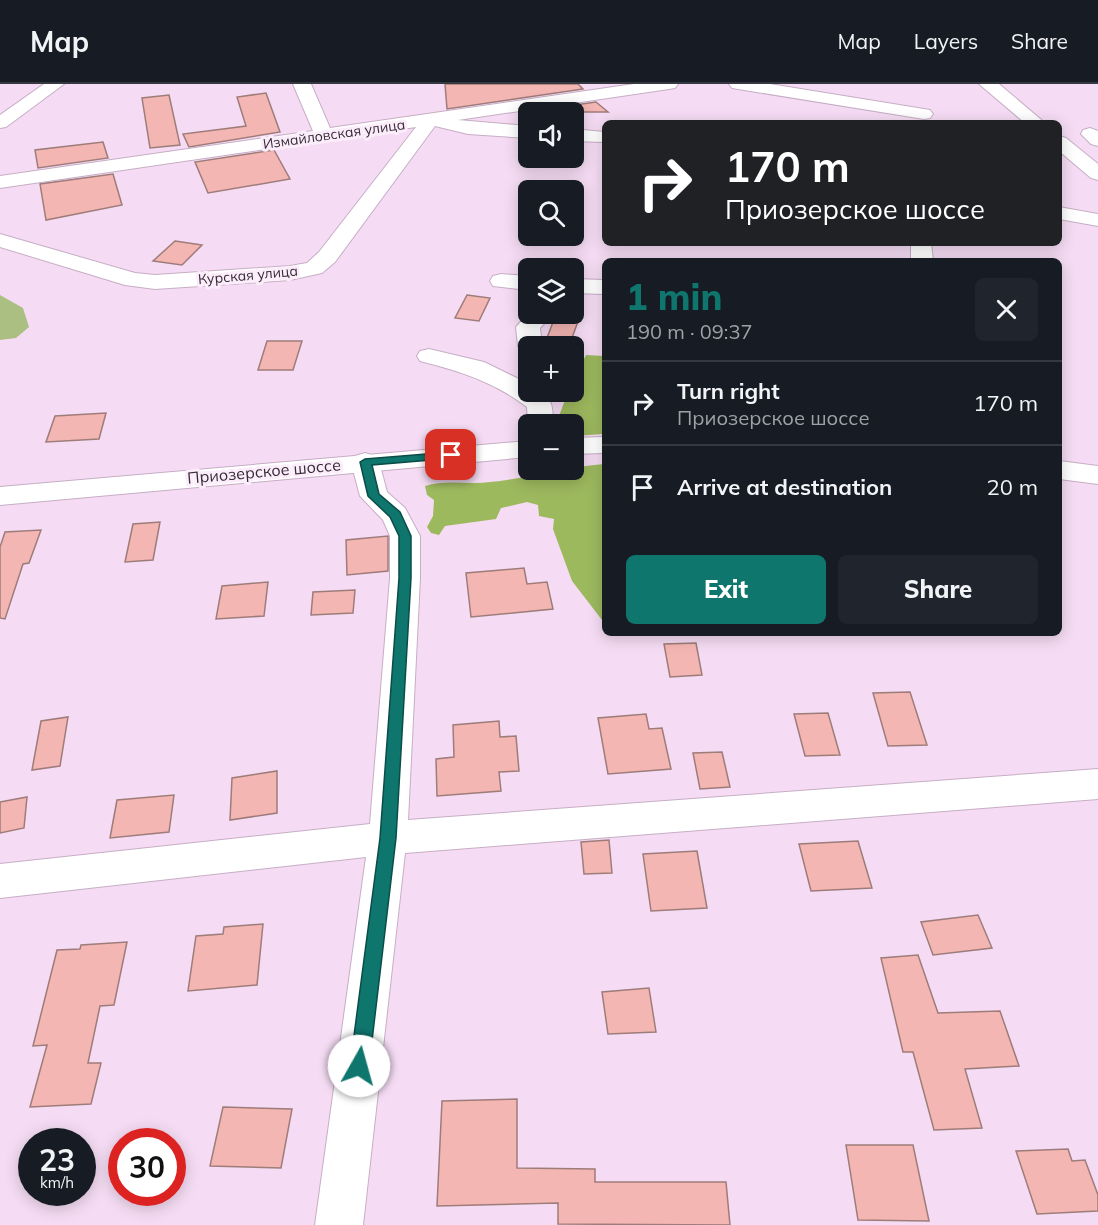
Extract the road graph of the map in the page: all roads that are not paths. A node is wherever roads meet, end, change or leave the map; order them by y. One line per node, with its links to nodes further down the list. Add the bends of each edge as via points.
1 (55, 84): 8 (street)
2 (302, 84): 14 (street)
3 (669, 84): 6 (street, Измайловская улица)
4 (738, 84): 9 (street)
5 (988, 84): 11 (street)
6 (607, 88): 10 (street, Измайловская улица)
7 (0, 106): 8 (street)
8 (20, 108): 12 (street)
9 (924, 114)
10 (430, 120): 13 (street, via 468,128); 14 (street, Измайловская улица); 22 (street, Курская улица, via 327,257 314,268 155,282 133,280)
11 (1032, 120)
12 (0, 123)
13 (518, 131)
14 (324, 136): 19 (street, Измайловская улица)
15 (584, 136): 16 (street)
16 (602, 137)
17 (1062, 144): 18 (street)
18 (1097, 172)
19 (0, 182)
20 (1062, 213): 21 (street)
21 (1098, 219)
22 (0, 240)
23 (501, 280): 24 (street)
24 (518, 282)
25 (429, 356): 26 (street, via 467,363 517,386)
26 (542, 407)
27 (602, 445): 28 (street)
28 (584, 446)
29 (518, 450): 30 (street, Приозерское шоссе)
30 (365, 462): 33 (street, Приозерское шоссе); 35 (street, via 374,496 395,515 405,536)
31 (1062, 470): 32 (street)
32 (1098, 475)
33 (0, 496)
34 (1098, 784): 35 (street)
35 (388, 838): 36 (street); 37 (street)
36 (0, 881)
37 (339, 1225)

